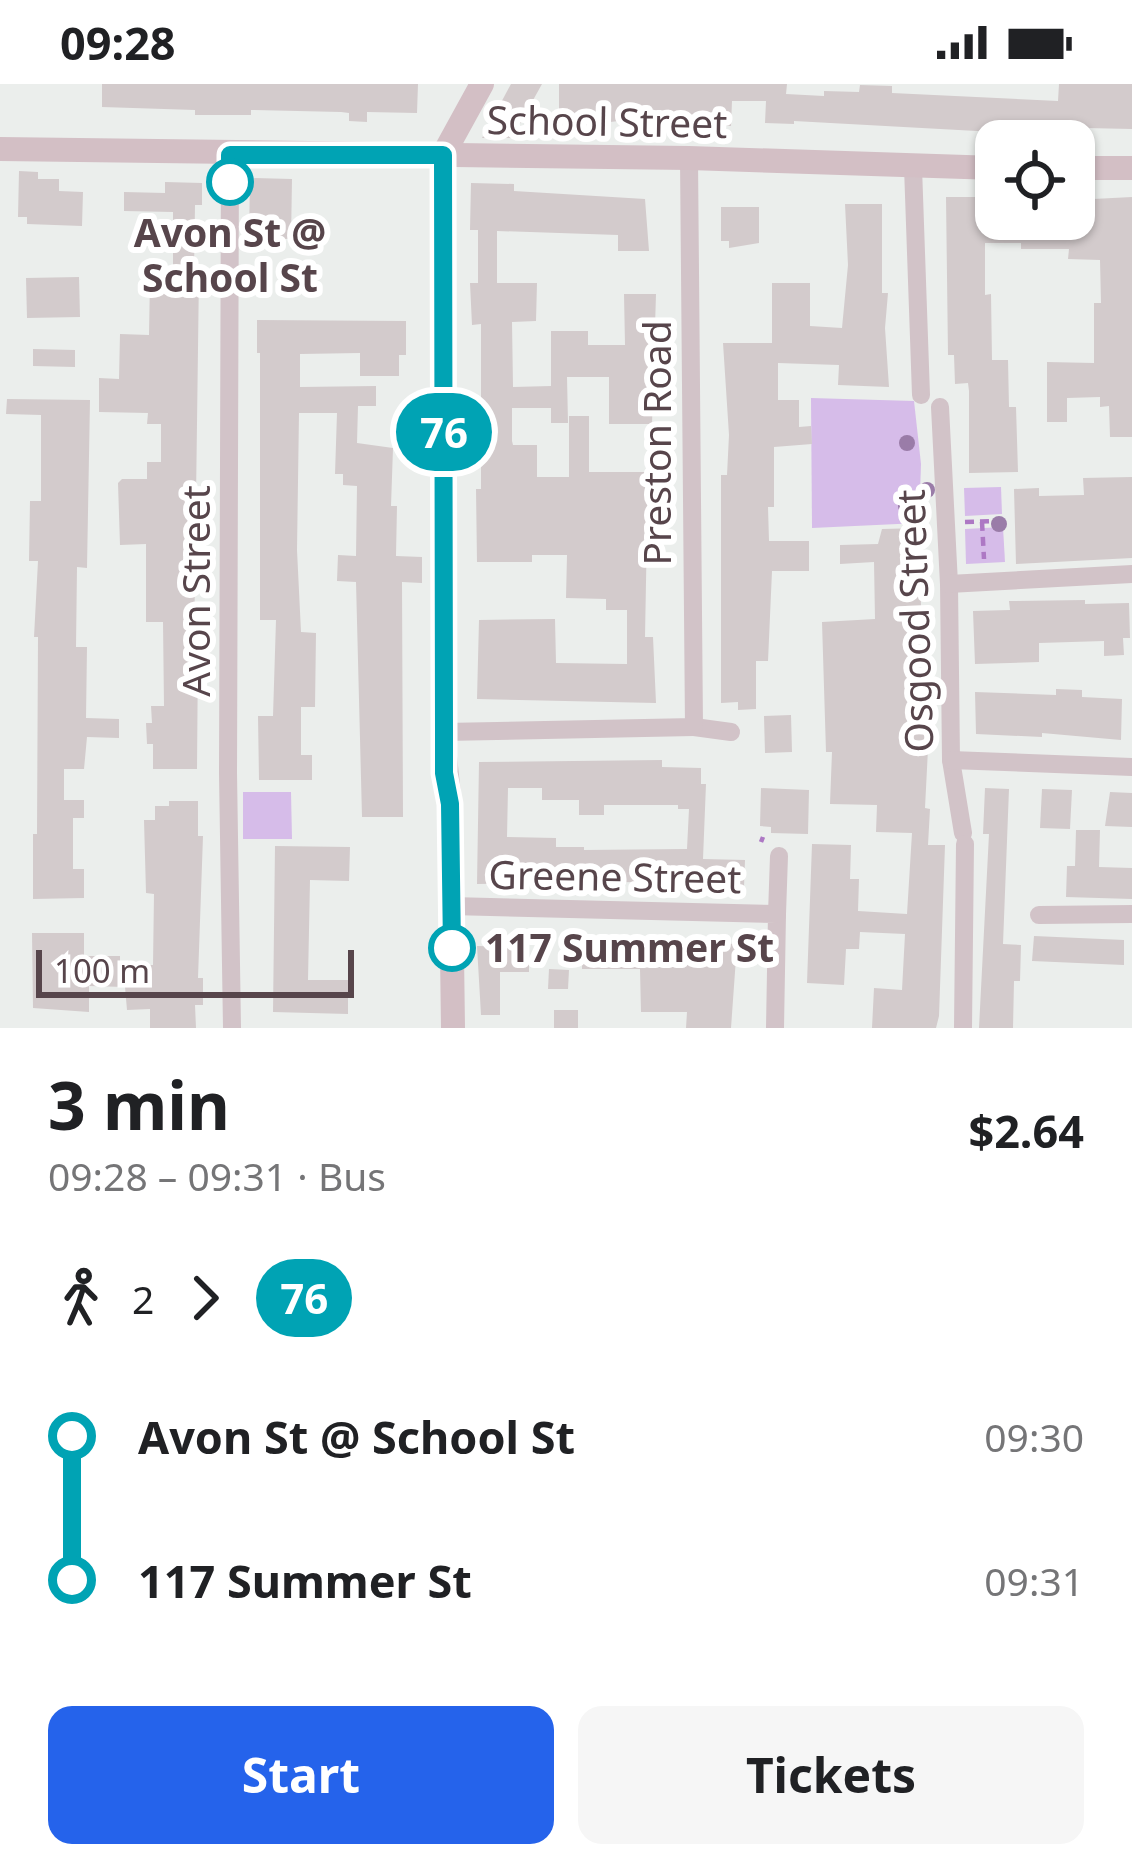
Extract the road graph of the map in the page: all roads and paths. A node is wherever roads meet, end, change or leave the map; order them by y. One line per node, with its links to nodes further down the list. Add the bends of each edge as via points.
1 (482, 84): 4 (street)
2 (0, 149): 3 (street, School Street)
3 (230, 155): 4 (street, School Street); 28 (street, Avon Street)
4 (443, 155): 5 (street, School Street); 19 (street)
5 (688, 158): 6 (street, School Street); 18 (street, Preston Road)
6 (914, 167): 7 (street, School Street); 10 (street)
7 (975, 167)
8 (1095, 168): 9 (street)
9 (1132, 168)
10 (921, 395)
11 (940, 407): 17 (street, Osgood Street)
12 (994, 521): 13 (path)
13 (982, 522): 14 (path); 15 (path)
14 (960, 523)
15 (984, 559)
16 (1132, 574): 17 (street)
17 (949, 584): 21 (street, Osgood Street)
18 (694, 727): 19 (street); 20 (street)
19 (444, 732): 24 (street)
20 (731, 732)
21 (952, 760): 22 (street); 31 (street, Osgood Street, via 964,838)
22 (1132, 767)
23 (778, 856): 25 (street, Greene Street)
24 (451, 906): 25 (street, Greene Street); 29 (street)
25 (777, 914): 30 (street, Greene Street)
26 (1039, 914): 27 (street)
27 (1132, 914)
28 (232, 1028)
29 (453, 1028)
30 (775, 1028)
31 (963, 1028)

